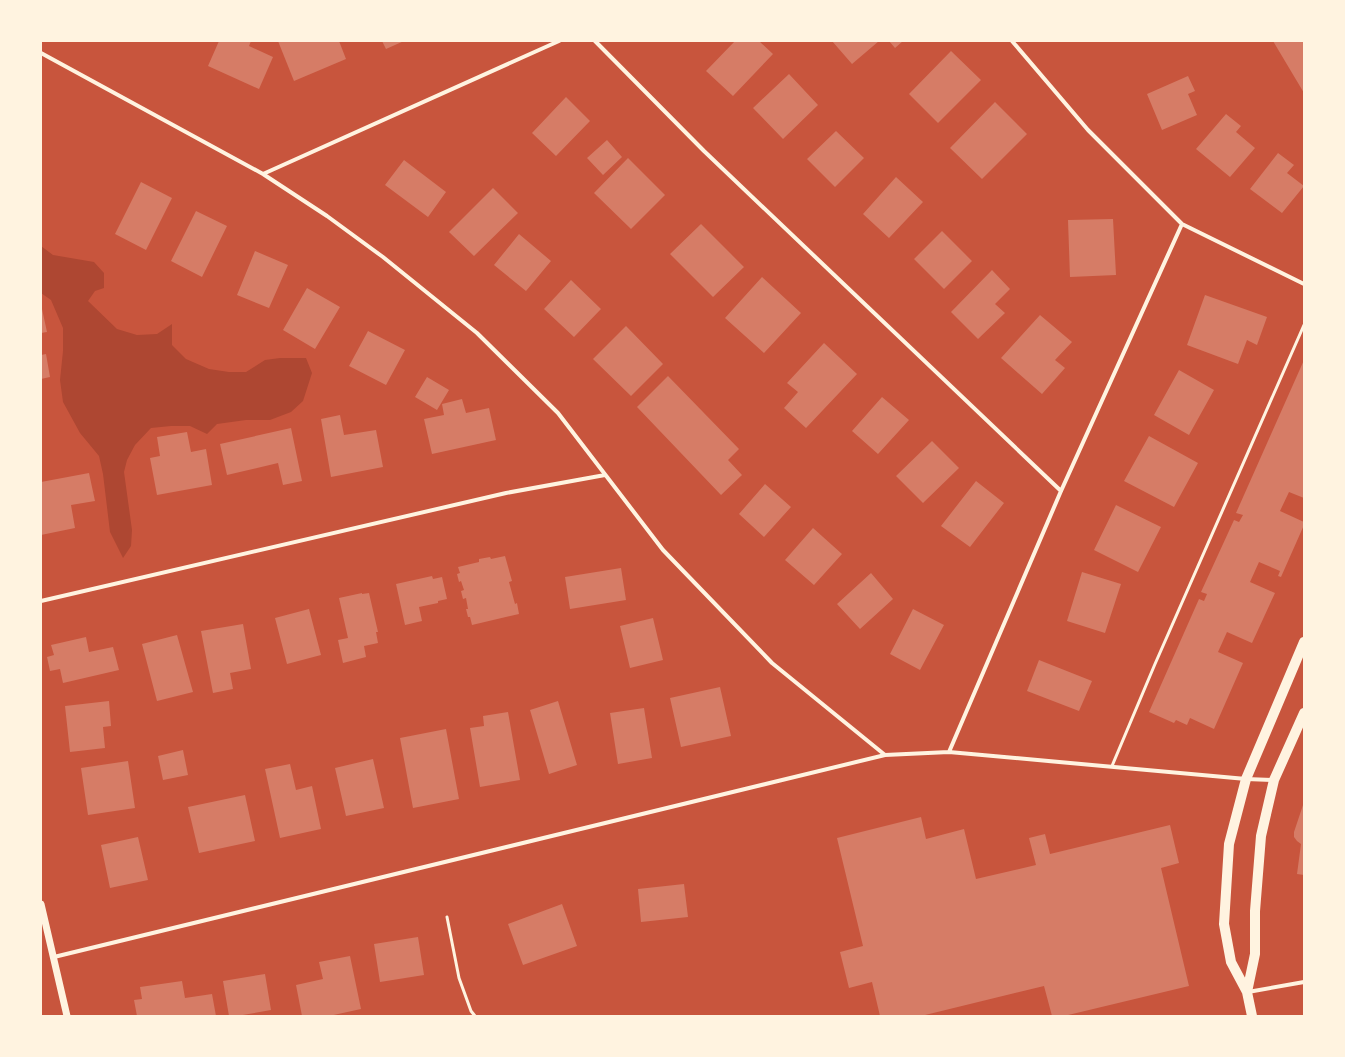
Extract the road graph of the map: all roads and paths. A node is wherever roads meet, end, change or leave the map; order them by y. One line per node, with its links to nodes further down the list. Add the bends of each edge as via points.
1 (559, 41): 5 (street)
2 (595, 41): 10 (street, via 710,156)
3 (1012, 41): 6 (street, via 1088,130)
4 (41, 53): 5 (street)
5 (263, 174): 9 (street, via 383,257 477,334 558,413)
6 (1182, 224): 7 (street); 10 (street)
7 (1304, 284)
8 (1304, 325): 16 (lane)
9 (605, 475): 11 (street, via 506,493); 15 (street, via 663,550 772,663)
10 (1061, 491): 14 (street)
11 (41, 601)
12 (1304, 642): 17 (main road)
13 (1304, 713): 18 (main road)
14 (949, 752): 15 (street); 16 (street)
15 (885, 755): 21 (street)
16 (1112, 766): 17 (street)
17 (1246, 779): 18 (street); 23 (main road, via 1229,844 1224,924 1231,962)
18 (1274, 780): 23 (main road, via 1262,836 1255,911 1255,954)
19 (41, 904): 21 (street)
20 (446, 917): 25 (lane, via 459,978)
21 (54, 957): 24 (street)
22 (1304, 982): 23 (street)
23 (1248, 992): 26 (main road)
24 (67, 1016)
25 (475, 1016)
26 (1252, 1016)

